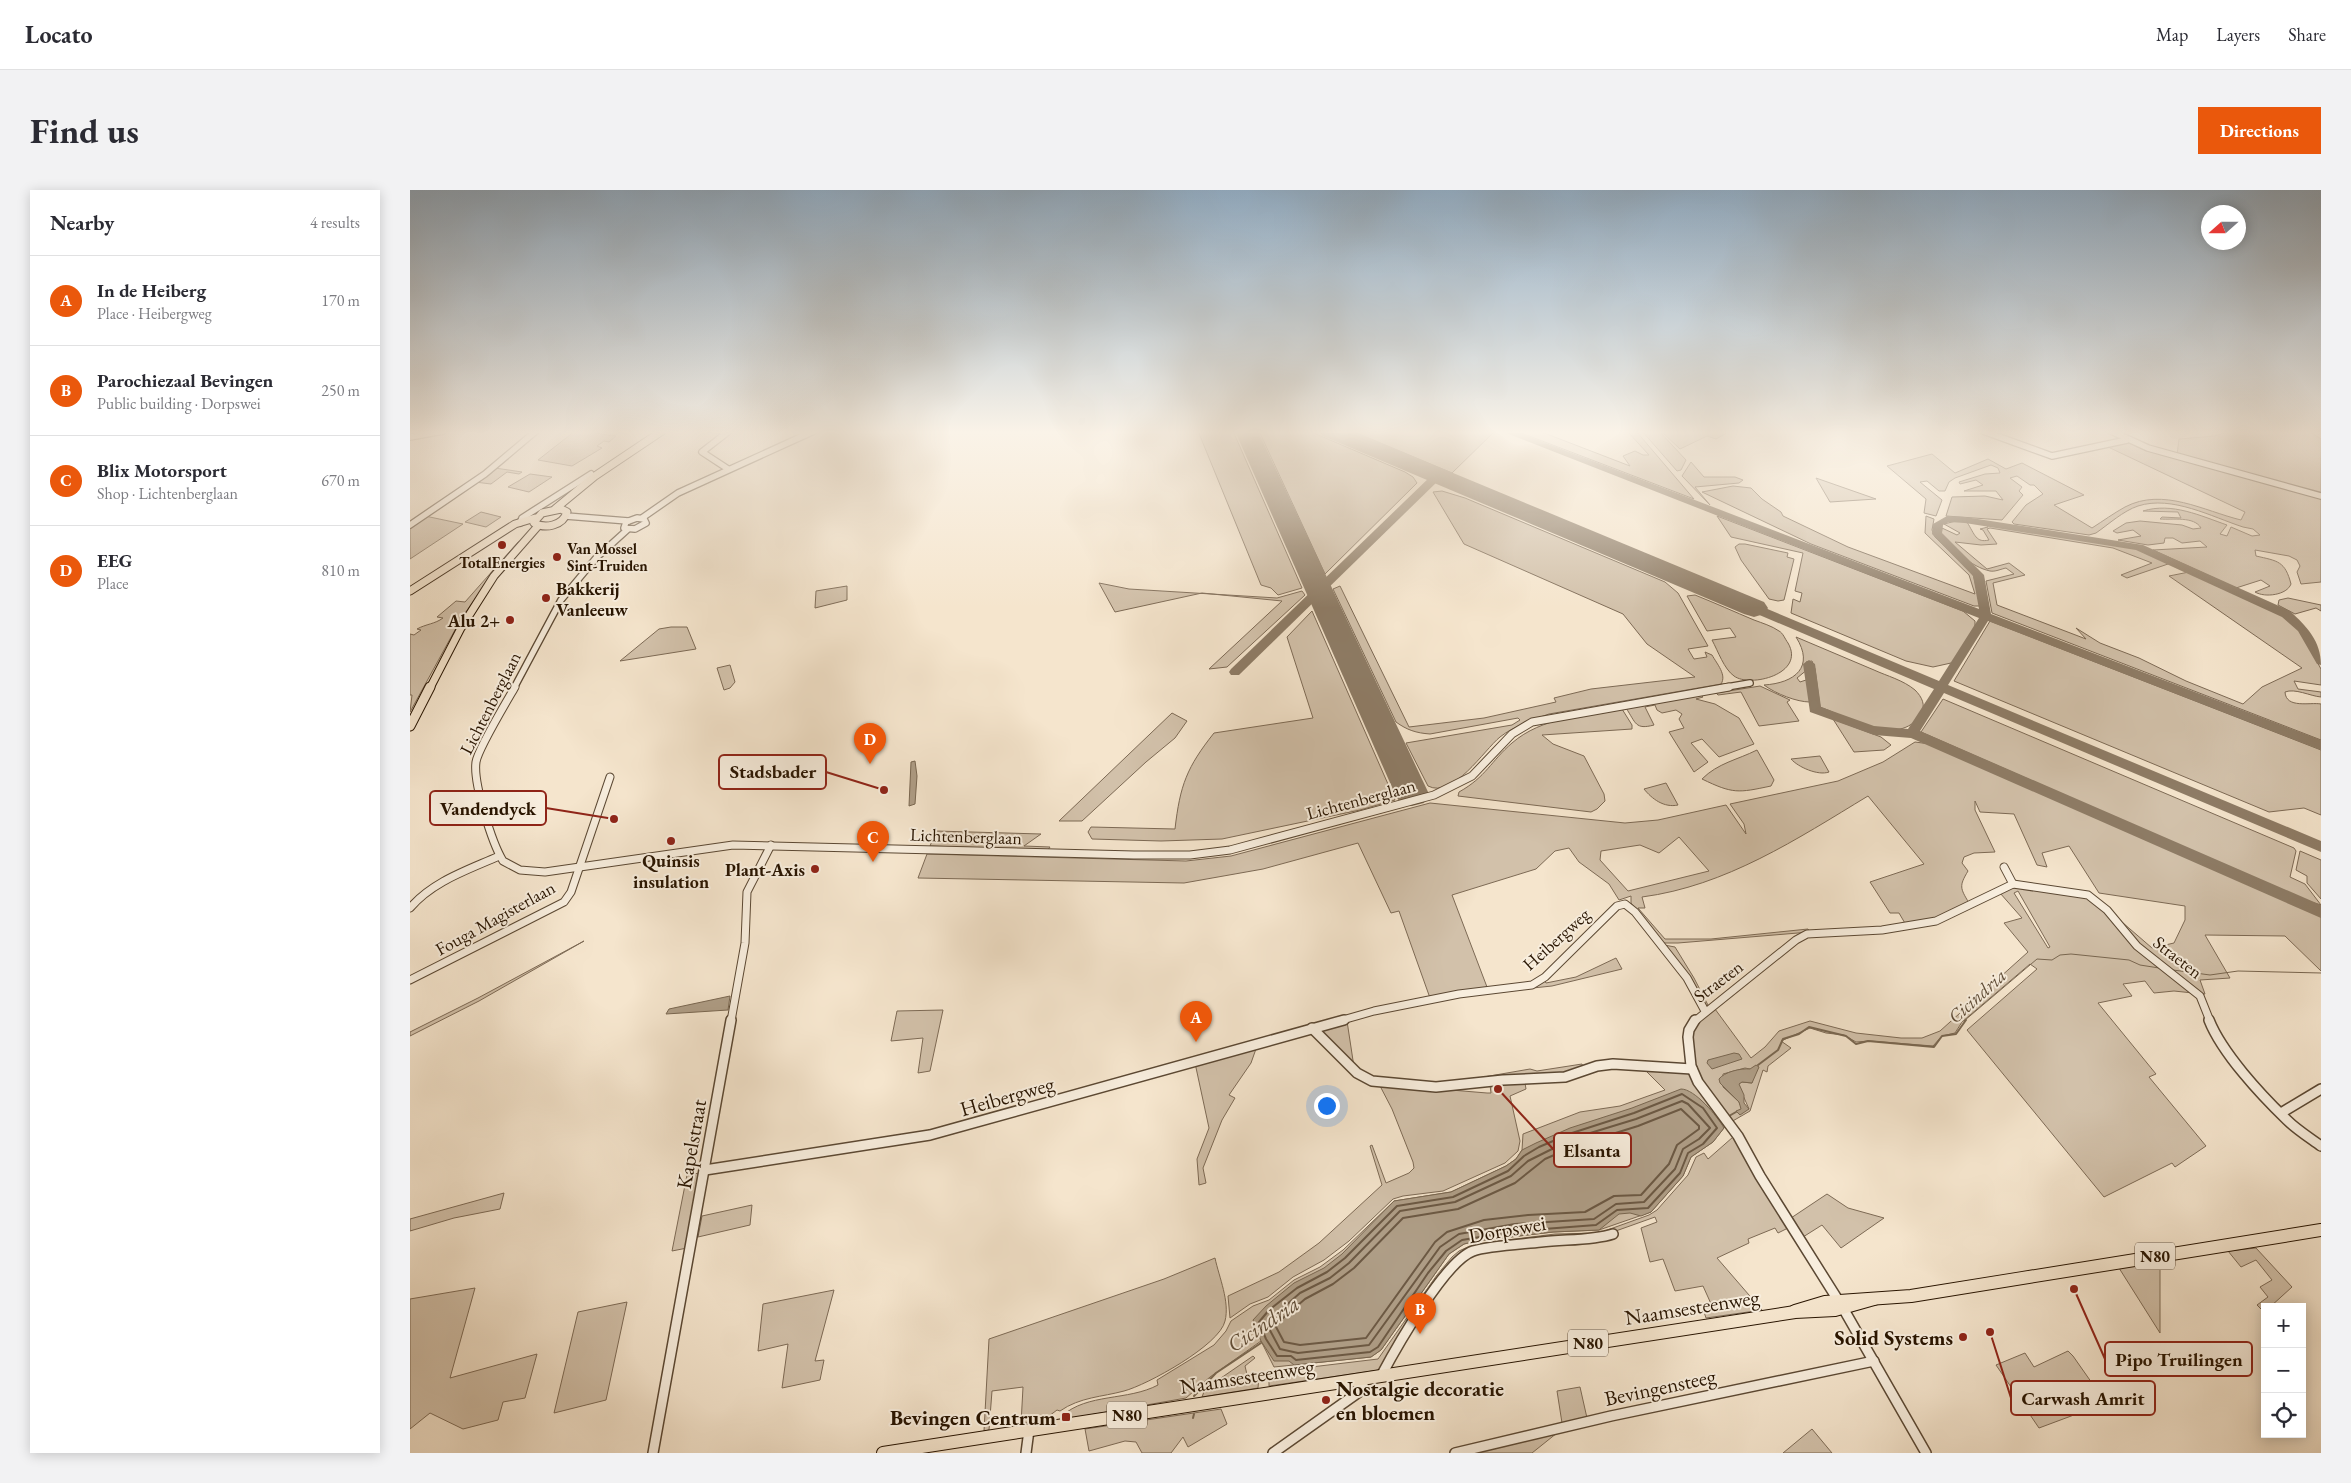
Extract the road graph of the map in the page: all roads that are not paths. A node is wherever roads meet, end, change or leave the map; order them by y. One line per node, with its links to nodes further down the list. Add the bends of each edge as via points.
1 (462, 490): 13 (street)
2 (564, 490): 11 (street)
3 (578, 490): 8 (main road)
4 (587, 490): 9 (main road)
5 (684, 490): 10 (street)
6 (2299, 490): 7 (street)
7 (2321, 496)
8 (555, 509): 9 (main road); 12 (main road, via 542,513)
9 (564, 515): 14 (street); 15 (main road)
10 (642, 518): 14 (street); 14 (street, Lichtenberglaan, via 646,520 644,525 635,529)
11 (520, 522): 12 (main road); 17 (main road)
12 (536, 522): 15 (main road); 16 (main road)
13 (410, 525)
14 (626, 525): 22 (street, Lichtenberglaan, via 564,596 478,752 475,774)
15 (546, 526): 16 (main road)
16 (491, 583): 19 (main road, via 461,628)
17 (410, 591)
18 (1750, 683): 21 (street, Lichtenberglaan, via 1545,718 1512,734 1472,776 1442,792 1224,851 1163,856)
19 (410, 726)
20 (610, 777): 24 (street, Fouga Magisterlaan)
21 (771, 845): 24 (street, Lichtenberglaan, via 733,845); 34 (street, Kapelstraat, via 747,892 746,943)
22 (499, 856): 24 (street, Lichtenberglaan, via 514,867 531,872); 26 (street, via 426,891)
23 (2004, 867): 25 (street)
24 (579, 868): 27 (street, Fouga Magisterlaan, via 571,892 560,904)
25 (2013, 884): 28 (street, Straeten, via 1936,921 1882,930 1803,936); 32 (street, Straeten, via 2080,893 2096,900 2137,946 2200,996 2224,1047)
26 (410, 908)
27 (410, 980)
28 (1705, 1011): 29 (street, Heibergweg, via 1686,974 1634,910 1625,904 1617,906 1545,977 1532,985 1419,1002); 30 (street, Straeten, via 1689,1030)
29 (1312, 1028): 30 (street, via 1357,1073 1372,1081 1436,1087 1559,1077 1613,1064); 34 (street, Heibergweg, via 948,1131 902,1141)
30 (1692, 1069): 37 (street, Straeten, via 1738,1136)
31 (2321, 1089): 32 (street)
32 (2281, 1113): 33 (street, Straeten)
33 (2321, 1146)
34 (705, 1170): 42 (street, Kapelstraat)
35 (2321, 1230): 37 (main road, Naamsesteenweg / N80, via 1911,1296)
36 (1613, 1234): 39 (street, Dorpswei, via 1473,1251 1462,1256 1402,1336)
37 (1841, 1304): 38 (street, Straeten); 39 (main road, Naamsesteenweg / N80, via 1817,1313 1795,1312)
38 (1874, 1361): 46 (street, Bevingensteeg, via 1565,1426); 47 (street, Straeten)
39 (1381, 1376): 40 (main road, Naamsesteenweg / N80)
40 (1363, 1378): 41 (main road, Naamsesteenweg / N80); 45 (street, via 1359,1392)
41 (1029, 1430): 43 (main road, Naamsesteenweg / N80); 44 (street)
42 (653, 1453)
43 (883, 1453)
44 (1026, 1453)
45 (1273, 1453)
46 (1455, 1453)
47 (1926, 1453)

